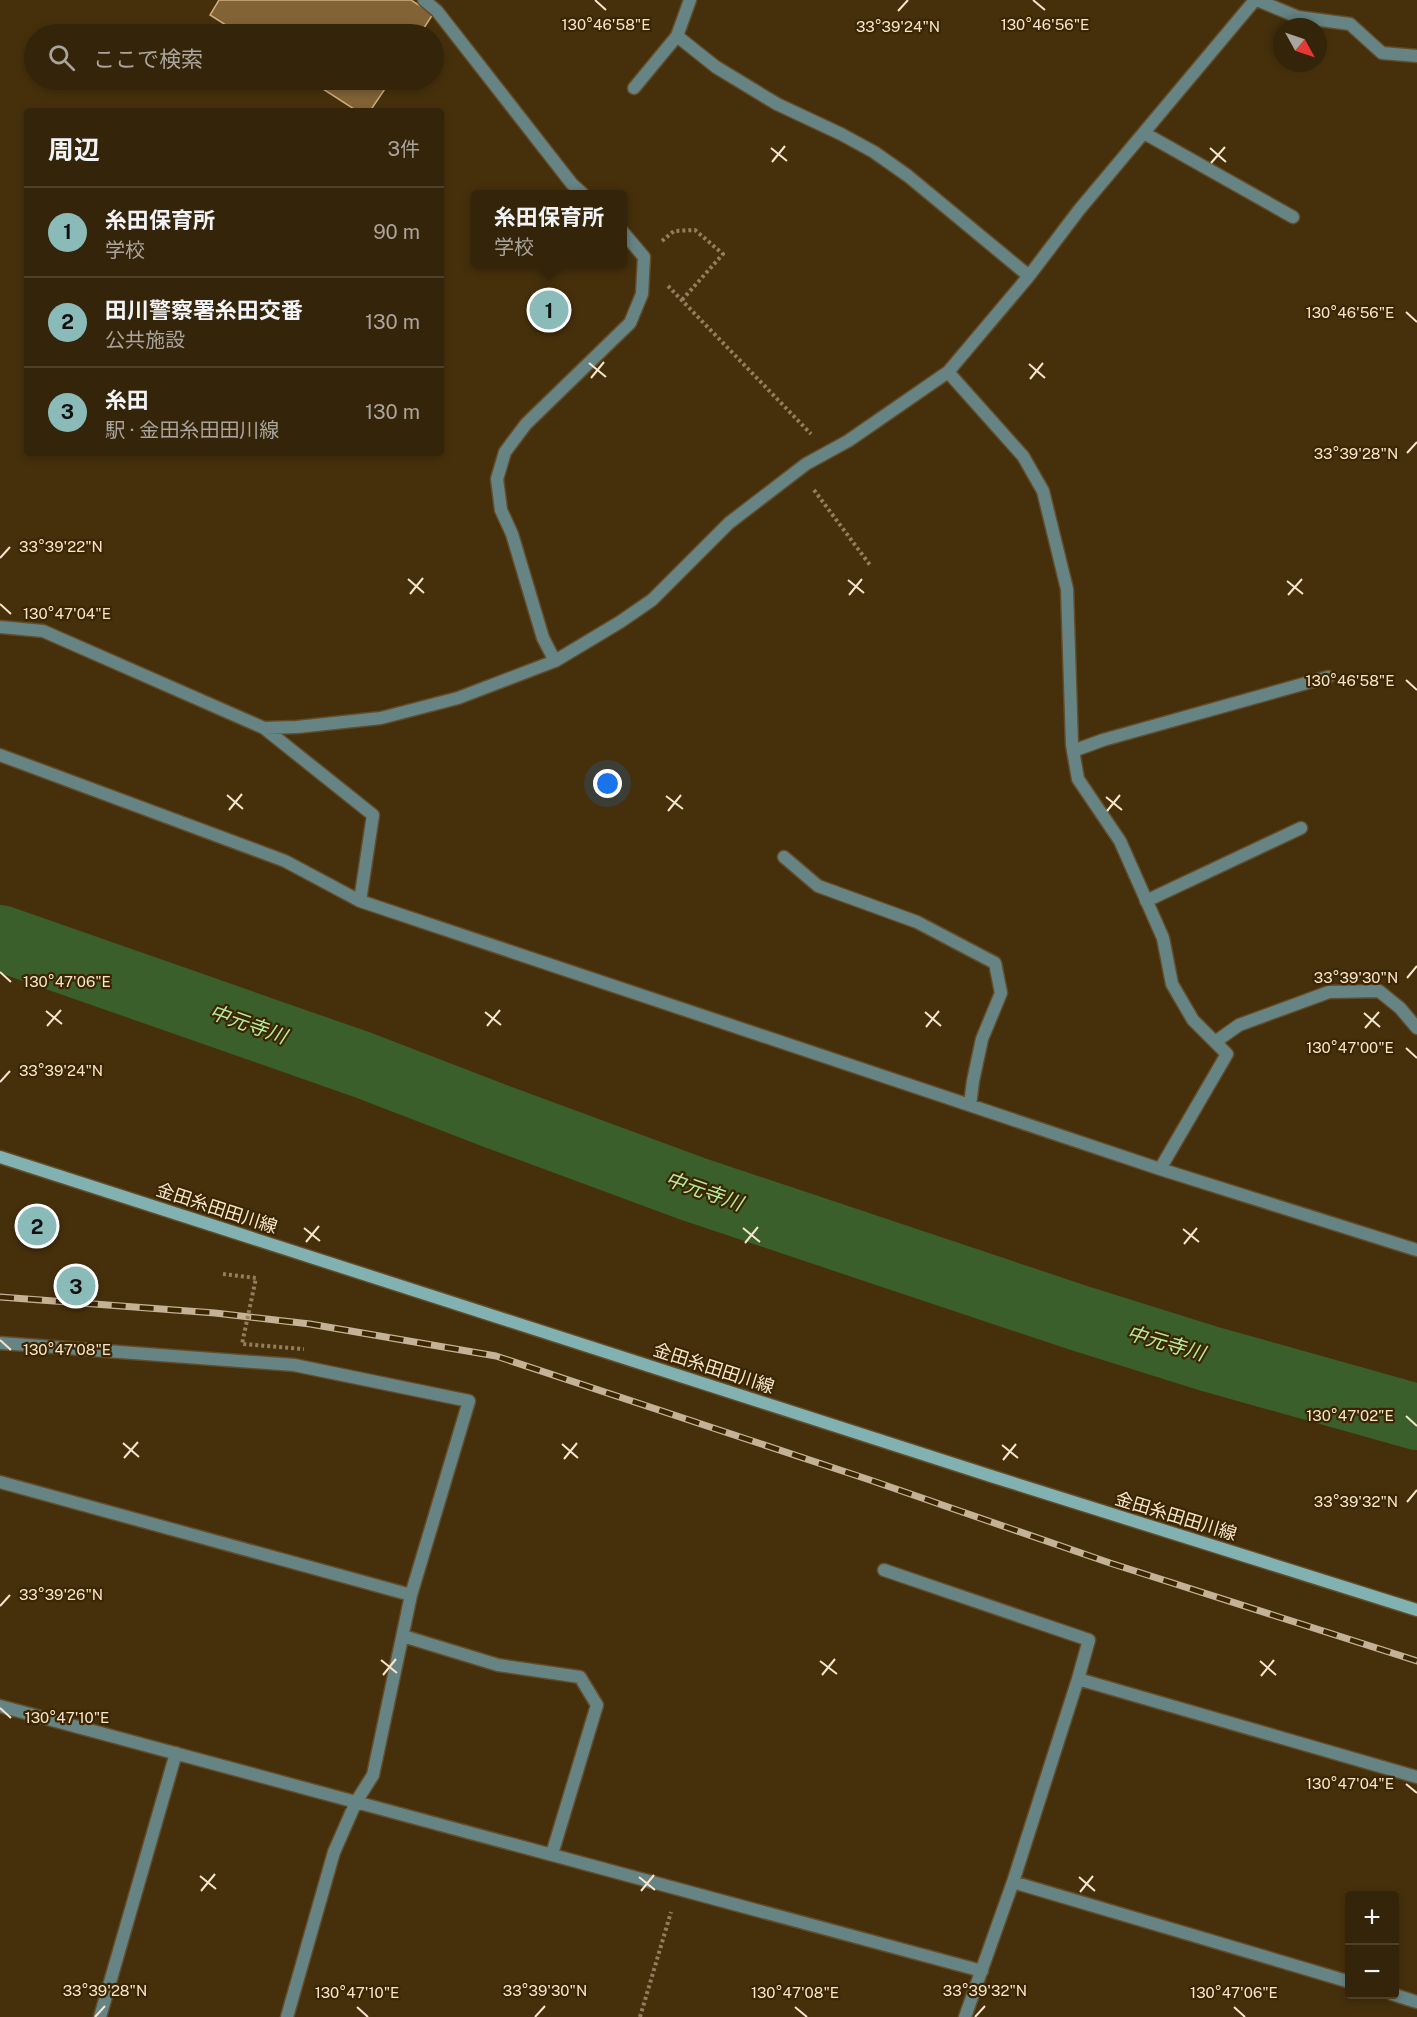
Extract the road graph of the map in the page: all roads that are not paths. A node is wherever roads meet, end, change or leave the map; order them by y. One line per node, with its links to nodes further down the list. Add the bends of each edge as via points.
1 (424, 0): 8 (street, via 437,11)
2 (690, 0): 4 (street)
3 (1256, 0): 5 (street, via 1298,17 1350,24 1382,53); 7 (street)
4 (677, 36): 6 (street); 11 (street, via 716,67 777,104 874,152)
5 (1417, 56)
6 (634, 88)
7 (1144, 133): 9 (street); 11 (street)
8 (578, 190)
9 (1293, 217)
10 (627, 237): 14 (street, via 644,257 642,294 630,323 526,424 505,452 497,478 501,510 543,638)
11 (1029, 276): 12 (street)
12 (948, 372): 14 (street, via 799,470 729,523 652,600); 17 (street, via 1023,456 1043,491 1067,589)
13 (0, 627): 16 (street, via 43,631)
14 (555, 661): 16 (street, via 458,698 381,718)
15 (1328, 677): 17 (street)
16 (264, 728): 21 (street, via 373,815)
17 (1073, 751): 22 (street, via 1078,779 1120,841)
18 (0, 755): 21 (street, via 285,861)
19 (1301, 828): 22 (street)
20 (784, 857): 25 (street, via 818,886 917,922 995,963 1002,993 982,1039)
21 (360, 901): 25 (street)
22 (1146, 901): 24 (street, via 1163,938 1172,984 1193,1020)
23 (1417, 1028): 24 (street, via 1379,991 1329,992 1239,1025)
24 (1215, 1042): 27 (street, via 1227,1054)
25 (970, 1105): 27 (street)
26 (0, 1157): 33 (main road, 金田糸田田川線)
27 (1160, 1169): 28 (street)
28 (1417, 1250)
29 (0, 1344): 32 (street, via 294,1365 469,1401)
30 (0, 1482): 32 (street)
31 (884, 1570): 35 (street, via 1089,1640)
32 (411, 1595): 34 (street)
33 (1417, 1610)
34 (403, 1636): 39 (street, via 373,1775); 40 (street, via 498,1665 580,1677 597,1705)
35 (1078, 1679): 38 (street); 41 (street)
36 (0, 1706): 37 (street)
37 (176, 1753): 39 (street); 46 (street)
38 (1417, 1777)
39 (356, 1802): 40 (street); 47 (street, via 334,1852)
40 (552, 1854): 42 (street)
41 (1014, 1882): 42 (street); 43 (street)
42 (982, 1971): 48 (street)
43 (1345, 1981)
44 (1399, 1997): 45 (street)
45 (1417, 2002)
46 (100, 2017)
47 (287, 2017)
48 (965, 2017)

